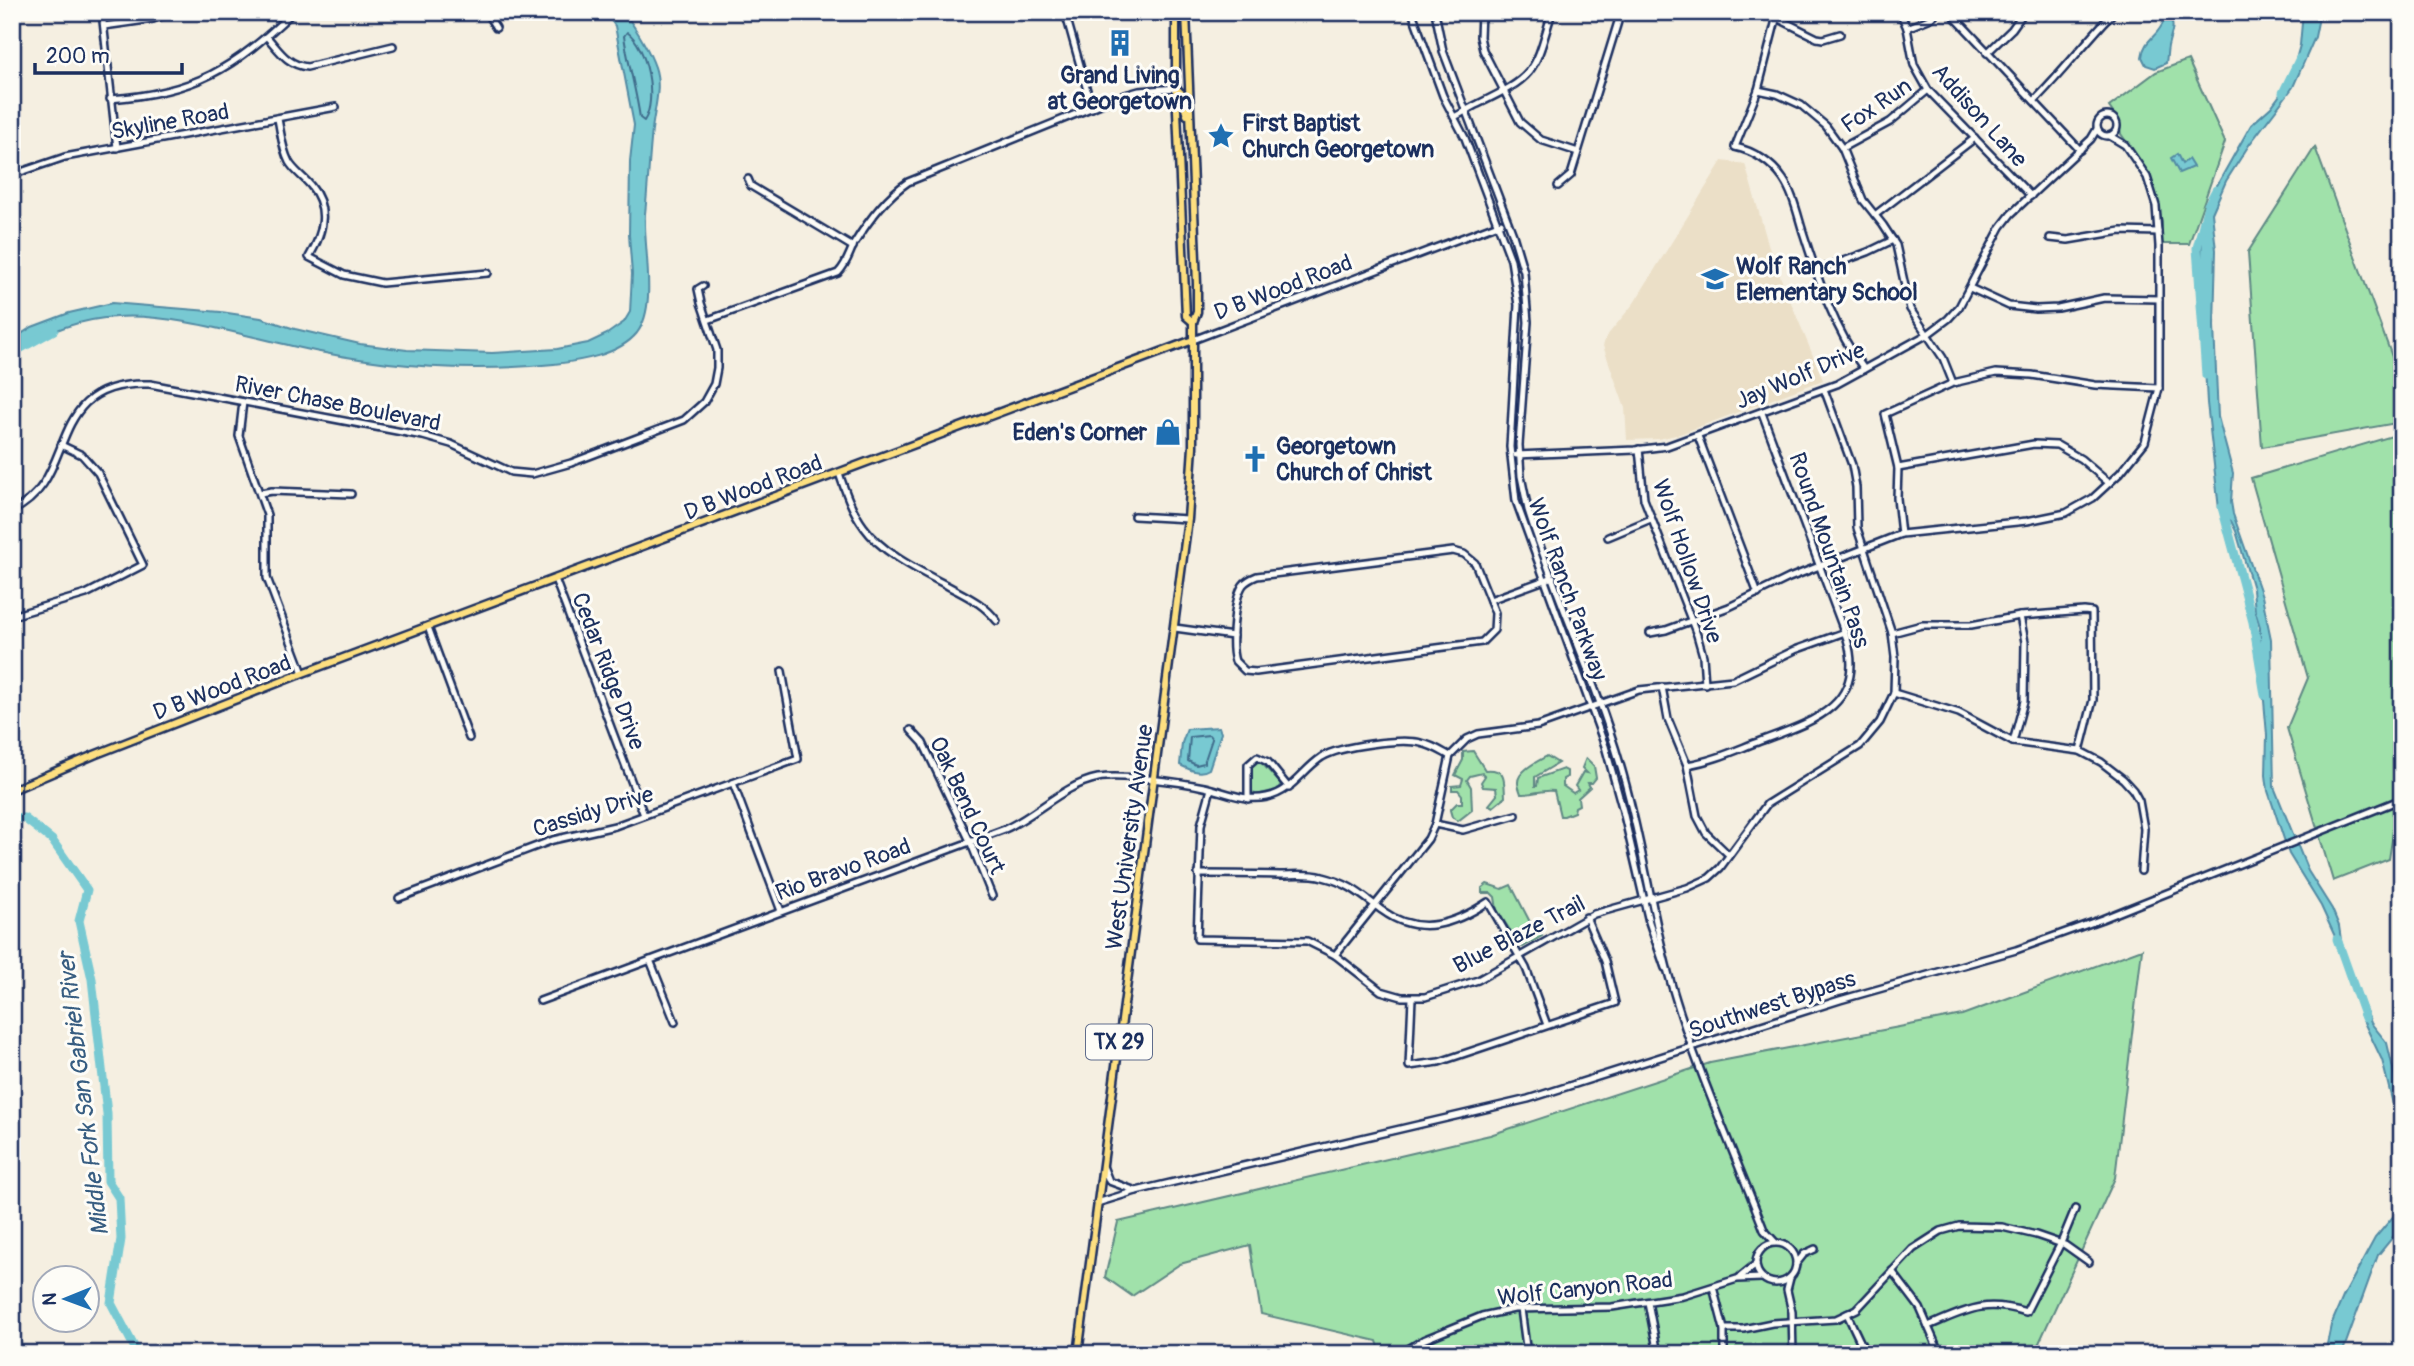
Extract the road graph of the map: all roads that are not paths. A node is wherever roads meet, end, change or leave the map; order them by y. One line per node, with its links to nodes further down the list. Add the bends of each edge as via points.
1 (102, 12): 19 (street)
2 (173, 12): 19 (street)
3 (293, 12): 23 (street)
4 (486, 12): 20 (street)
5 (1065, 12): 34 (street)
6 (1186, 12): 25 (main road, West University Avenue / TX 29)
7 (1412, 12): 36 (street, Wolf Ranch Parkway)
8 (1435, 12): 35 (street, Wolf Ranch Parkway, via 1441,47)
9 (1481, 12): 30 (street, via 1483,50)
10 (1552, 12): 30 (street, via 1539,58 1525,78)
11 (1621, 12): 49 (street)
12 (1900, 12): 21 (street, Addison Lane)
13 (1937, 12): 21 (street)
14 (1950, 12): 26 (street)
15 (2024, 12): 26 (street)
16 (2114, 12): 32 (street)
17 (1176, 14): 25 (main road, via 1180,42); 27 (main road, West University Avenue / TX 29)
18 (1777, 15): 22 (street, via 1817,38); 28 (street)
19 (104, 26): 31 (street)
20 (496, 28)
21 (1907, 28): 29 (street, Addison Lane, via 1914,65)
22 (1840, 34)
23 (267, 37): 24 (street, via 288,60 307,67); 31 (street, via 205,79 160,94)
24 (393, 46)
25 (1188, 53): 38 (main road, West University Avenue / TX 29)
26 (1987, 53): 32 (street)
27 (1176, 88): 34 (street, via 1139,92); 38 (main road); 67 (main road, West University Avenue / TX 29, via 1186,316)
28 (1758, 90): 47 (street, via 1801,105 1826,126); 61 (street, via 1735,147 1767,162 1786,183)
29 (1928, 90): 43 (street, Addison Lane); 47 (street, Fox Run, via 1890,122)
30 (1505, 92): 35 (street); 49 (street, via 1529,132)
31 (110, 99): 46 (street)
32 (2034, 101): 48 (street)
33 (336, 107): 37 (street, Skyline Road)
34 (1092, 108): 60 (street, via 908,182 888,198)
35 (1465, 113): 36 (street); 55 (street, Wolf Ranch Parkway)
36 (1454, 117): 56 (street, Wolf Ranch Parkway)
37 (278, 119): 46 (street, Skyline Road); 62 (street, via 287,159 312,186 323,211 321,234 309,257 345,276 382,283)
38 (1191, 127): 67 (main road, West University Avenue / TX 29, via 1197,284)
39 (2097, 129): 40 (street, via 2099,120 2107,116 2115,120); 41 (street); 44 (street, Jay Wolf Drive)
40 (2116, 129): 42 (street); 45 (street)
41 (2102, 135): 42 (street); 44 (street, Jay Wolf Drive)
42 (2110, 136): 45 (street)
43 (1975, 138): 53 (street, Addison Lane); 54 (street)
44 (2091, 139): 48 (street, Jay Wolf Drive)
45 (2120, 141): 57 (street, via 2147,177)
46 (117, 148): 50 (street, Skyline Road)
47 (1842, 148): 54 (street, via 1858,190)
48 (2080, 150): 53 (street, Jay Wolf Drive)
49 (1578, 152): 52 (street, via 1571,175)
50 (12, 175)
51 (748, 178): 60 (street, via 751,186)
52 (1558, 186)
53 (2031, 197): 64 (street, Jay Wolf Drive, via 2001,227)
54 (1875, 215): 59 (street)
55 (1507, 221): 56 (street, D B Wood Road); 80 (street, Wolf Ranch Parkway, via 1522,265 1527,306)
56 (1499, 224): 69 (street, D B Wood Road); 79 (street, Wolf Ranch Parkway, via 1518,305)
57 (2158, 232): 58 (street); 65 (street)
58 (2050, 238)
59 (1893, 240): 61 (street); 68 (street, via 1910,309)
60 (853, 247): 66 (street, via 842,269 829,277)
61 (1816, 271): 70 (street, via 1846,343)
62 (488, 273)
63 (703, 286): 66 (street, River Chase Boulevard, via 698,289)
64 (1970, 288): 65 (street, via 2009,306 2036,309 2104,298); 68 (street, Jay Wolf Drive, via 1959,307)
65 (2159, 299): 72 (street)
66 (708, 320): 74 (street, River Chase Boulevard, via 718,368 710,393 699,408 684,420 542,472 511,472 423,436)
67 (1193, 322): 69 (main road, West University Avenue / TX 29)
68 (1928, 334): 70 (street, Jay Wolf Drive); 71 (street)
69 (1193, 340): 82 (main road, D B Wood Road); 88 (main road, West University Avenue / TX 29)
70 (1864, 369): 73 (street, Jay Wolf Drive)
71 (1953, 383): 72 (street, via 1996,373); 81 (street, via 1885,414)
72 (2159, 388): 83 (street, via 2145,442)
73 (1824, 390): 75 (street, Jay Wolf Drive); 92 (street, Blue Blaze Trail, via 1852,465)
74 (243, 402): 77 (street, River Chase Boulevard, via 150,384 119,385 81,408); 84 (street, via 239,436)
75 (1762, 412): 76 (street, Jay Wolf Drive); 93 (street, Round Mountain Pass)
76 (1698, 436): 78 (street, Jay Wolf Drive); 97 (street)
77 (61, 445): 86 (street, River Chase Boulevard, via 39,490); 99 (street, via 82,455 98,473 143,565 86,594)
78 (1640, 449): 80 (street, Jay Wolf Drive); 89 (street, Wolf Hollow Drive, via 1642,489)
79 (1510, 455): 80 (street, Jay Wolf Drive); 96 (street, Wolf Ranch Parkway, via 1518,510)
80 (1519, 455): 94 (street, Wolf Ranch Parkway, via 1527,503)
81 (1898, 468): 83 (street, via 2034,444 2057,445); 90 (street)
82 (839, 473): 95 (main road, D B Wood Road); 102 (street, via 856,514 880,544 986,607)
83 (2109, 484): 90 (street, via 2066,513)
84 (260, 492): 85 (street); 110 (street, via 268,522 267,578)
85 (351, 494)
86 (12, 511)
87 (1134, 516): 88 (street)
88 (1188, 519): 104 (main road, West University Avenue / TX 29)
89 (1651, 519): 91 (street); 101 (street, Wolf Hollow Drive)
90 (1901, 534): 92 (street)
91 (1608, 537)
92 (1863, 551): 93 (street); 107 (street, Blue Blaze Trail)
93 (1820, 566): 97 (street); 105 (street, Round Mountain Pass)
94 (1553, 577): 96 (street); 114 (street, Wolf Ranch Parkway)
95 (555, 579): 103 (main road, D B Wood Road); 129 (street, Cedar Ridge Drive)
96 (1544, 580): 98 (street); 115 (street, Wolf Ranch Parkway)
97 (1758, 594): 101 (street)
98 (1490, 600): 108 (street, via 1496,624 1487,639 1477,644 1251,672 1235,661); 108 (street, via 1475,563 1453,551 1257,576 1241,588)
99 (12, 616)
100 (2020, 616): 107 (street, via 1971,625 1922,625); 118 (street, via 2025,642 2024,701); 119 (street, via 2092,612 2093,701)
101 (1692, 620): 106 (street); 111 (street, Wolf Hollow Drive)
102 (997, 621)
103 (428, 627): 110 (main road, D B Wood Road); 117 (street)
104 (1175, 628): 108 (street); 122 (main road, West University Avenue / TX 29)
105 (1844, 632): 111 (street, via 1739,677); 121 (street, Round Mountain Pass, via 1849,676 1841,696 1824,715 1710,761)
106 (1650, 633)
107 (1892, 633): 113 (street, Blue Blaze Trail)
108 (1233, 636)
109 (782, 671): 123 (street, Cassidy Drive, via 798,759)
110 (303, 673): 126 (main road, D B Wood Road)
111 (1705, 684): 112 (street)
112 (1662, 687): 114 (street); 121 (street, via 1668,719)
113 (1894, 694): 118 (street, via 1959,713); 133 (street, Blue Blaze Trail, via 1880,722 1860,746 1767,804)
114 (1601, 703): 115 (street); 137 (street, Wolf Ranch Parkway, via 1627,788)
115 (1592, 706): 120 (street, via 1529,728 1478,734); 139 (street, Wolf Ranch Parkway, via 1616,782)
116 (911, 730): 132 (street, Oak Bend Court, via 923,743)
117 (469, 738)
118 (2013, 742): 119 (street)
119 (2080, 751): 134 (street, via 2123,779 2139,801 2144,829)
120 (1450, 756): 124 (street, via 1416,742 1345,748 1323,757); 131 (street)
121 (1688, 765): 133 (street, via 1701,825)
122 (1154, 781): 125 (street, Rio Bravo Road); 132 (street, Rio Bravo Road, via 1119,777 1089,781 1017,824); 152 (main road, West University Avenue / TX 29)
123 (733, 783): 129 (street, Cassidy Drive); 141 (street)
124 (1289, 788): 127 (street); 127 (street, via 1268,762 1257,757 1248,765)
125 (1211, 789): 127 (street, Rio Bravo Road); 135 (street, via 1201,825)
126 (12, 790)
127 (1248, 799)
128 (2402, 799): 151 (street, Southwest Bypass, via 2016,950)
129 (644, 815): 138 (street, Cassidy Drive, via 607,829 553,840)
130 (1516, 816): 131 (street, via 1463,830)
131 (1435, 824): 140 (street)
132 (970, 841): 136 (street, Oak Bend Court); 141 (street, Rio Bravo Road)
133 (1729, 855): 137 (street, Blue Blaze Trail, via 1701,882)
134 (2141, 871)
135 (1198, 874): 140 (street, via 1319,876 1353,887); 143 (street, Blue Blaze Trail, via 1197,939 1300,940)
136 (992, 896)
137 (1652, 897): 139 (street, Blue Blaze Trail); 146 (street, Wolf Ranch Parkway)
138 (398, 898)
139 (1643, 900): 142 (street, Blue Blaze Trail); 146 (street, Wolf Ranch Parkway)
140 (1375, 904): 143 (street); 144 (street, via 1397,919 1426,927 1457,920 1488,902)
141 (780, 911): 145 (street, Rio Bravo Road)
142 (1586, 917): 144 (street, Blue Blaze Trail); 150 (street, via 1605,961 1615,1003)
143 (1335, 955): 147 (street, Blue Blaze Trail, via 1381,991)
144 (1519, 956): 147 (street, Blue Blaze Trail, via 1478,980); 150 (street)
145 (650, 960): 148 (street, Rio Bravo Road); 149 (street)
146 (1669, 976): 151 (street, Wolf Ranch Parkway)
147 (1412, 998): 150 (street, via 1409,1066 1440,1062)
148 (540, 1001)
149 (675, 1022)
150 (1547, 1025)
151 (1693, 1048): 153 (street, Southwest Bypass, via 1528,1099); 156 (street, Wolf Ranch Parkway)
152 (1102, 1164): 153 (street, via 1109,1181); 154 (main road, West University Avenue / TX 29)
153 (1136, 1191): 154 (street, Southwest Bypass)
154 (1097, 1203): 177 (main road, West University Avenue / TX 29)
155 (2075, 1209): 158 (street)
156 (1763, 1230): 157 (street, Wolf Ranch Parkway); 159 (street, Wolf Ranch Parkway)
157 (1775, 1242): 159 (street); 160 (street)
158 (2061, 1244): 161 (street); 164 (street, via 2002,1227 1959,1226 1941,1231 1913,1249); 175 (street, via 2026,1312 2003,1306 1974,1308)
159 (1761, 1249): 162 (street)
160 (1792, 1250): 163 (street); 163 (street, via 1811,1250)
161 (2089, 1262)
162 (1756, 1264): 165 (street); 167 (street, Wolf Canyon Road)
163 (1796, 1264): 166 (street)
164 (1892, 1271): 173 (street); 175 (street)
165 (1762, 1278): 167 (street, Wolf Canyon Road); 168 (street)
166 (1790, 1278): 168 (street); 170 (street)
167 (1737, 1279): 169 (street, Wolf Canyon Road)
168 (1774, 1283): 170 (street)
169 (1713, 1287): 171 (street, Wolf Canyon Road); 176 (street)
170 (1788, 1296): 174 (street)
171 (1648, 1302): 172 (street, Wolf Canyon Road); 180 (street)
172 (1521, 1309): 178 (street, Wolf Canyon Road, via 1456,1325); 179 (street)
173 (1847, 1314): 174 (street, via 1836,1320); 183 (street)
174 (1793, 1322): 176 (street); 182 (street)
175 (1928, 1326): 184 (street)
176 (1724, 1329): 181 (street)
177 (1078, 1354)
178 (1400, 1354)
179 (1527, 1354)
180 (1658, 1354)
181 (1724, 1354)
182 (1793, 1354)
183 (1866, 1354)
184 (1940, 1354)

